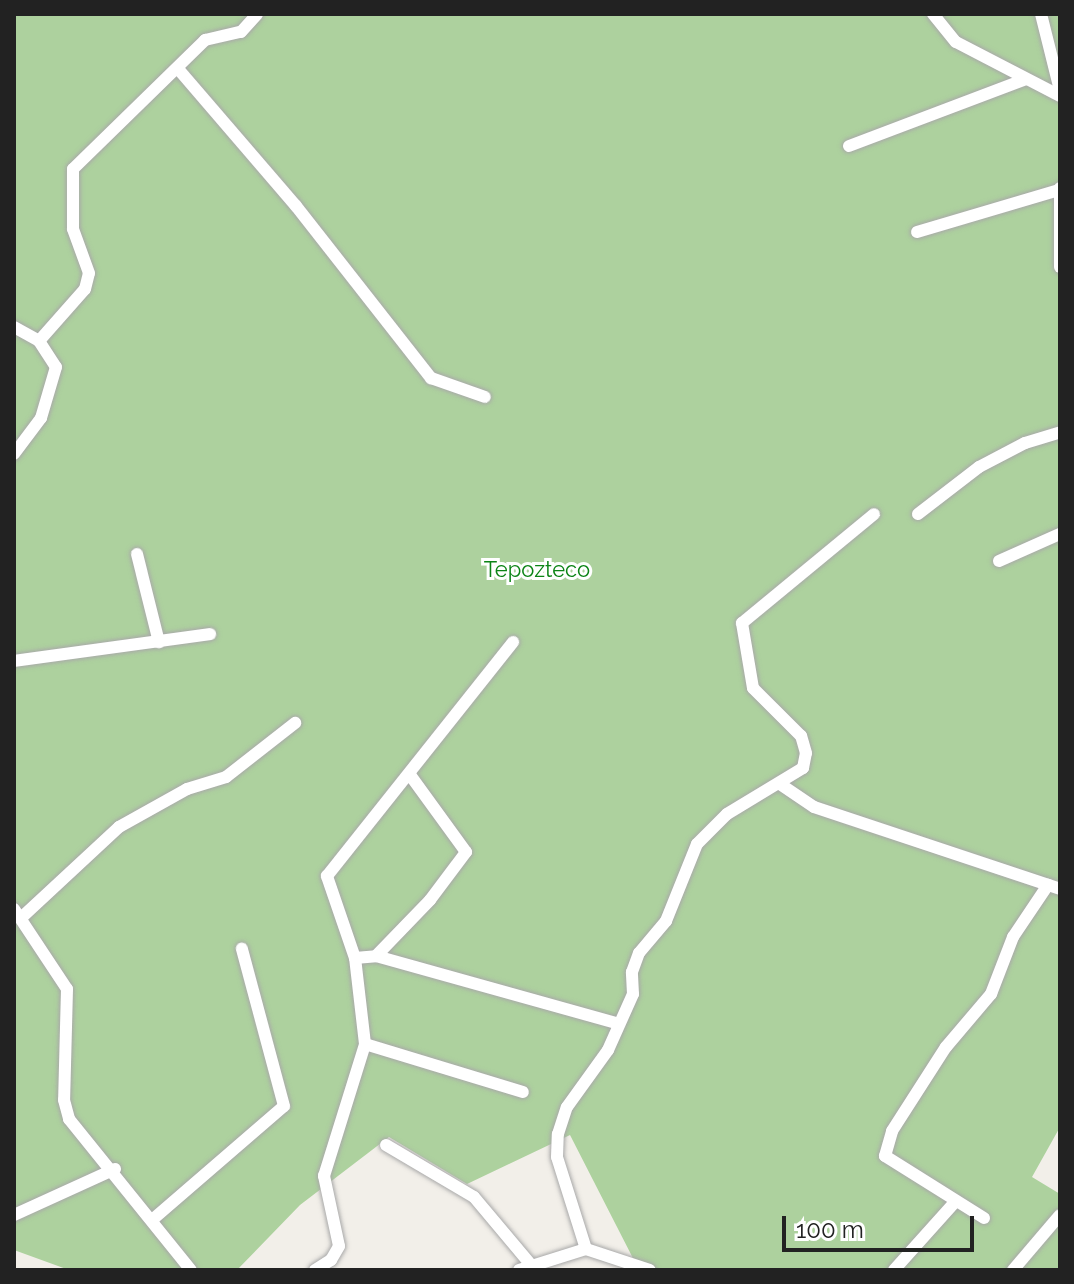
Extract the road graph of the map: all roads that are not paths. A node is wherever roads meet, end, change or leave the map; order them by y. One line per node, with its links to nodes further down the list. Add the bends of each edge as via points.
1 (257, 14): 5 (street, via 241,32 205,40)
2 (933, 14): 6 (street, via 956,42)
3 (1041, 14): 4 (street)
4 (1056, 60): 7 (street)
5 (179, 70): 13 (street, via 73,169 73,229 89,273 85,289); 14 (street, via 296,206 431,378)
6 (1026, 79): 7 (street); 8 (street)
7 (1060, 93)
8 (849, 146)
9 (1060, 189): 10 (street); 11 (street)
10 (917, 232)
11 (1060, 267)
12 (14, 327): 13 (street)
13 (39, 341): 16 (street, via 56,367 54,389 41,418)
14 (485, 397)
15 (1060, 432): 18 (street, via 979,467)
16 (14, 454)
17 (874, 514): 28 (street, via 742,623 753,688 801,736 806,753 803,768)
18 (918, 514)
19 (1060, 534): 21 (street)
20 (137, 554): 23 (street)
21 (999, 561)
22 (210, 634): 23 (street)
23 (159, 642): 25 (street)
24 (513, 642): 27 (street)
25 (14, 661)
26 (295, 723): 30 (street, via 226,777 187,789 119,827)
27 (410, 775): 32 (street, via 466,852 430,900); 33 (street, via 327,876)
28 (780, 784): 29 (street, via 814,807); 34 (street, via 727,814 697,844 666,921 639,953 632,972 633,994)
29 (1054, 887): 39 (street, via 1013,937 991,994 946,1047 892,1131 885,1156)
30 (18, 913): 38 (street, via 67,989 64,1100 69,1119)
31 (242, 949): 43 (street, via 284,1106)
32 (376, 956): 33 (street); 34 (street)
33 (355, 958): 35 (street)
34 (619, 1024): 44 (street, via 608,1050 583,1078 558,1134 557,1157)
35 (365, 1044): 36 (street); 49 (street, via 324,1176 339,1246 331,1260)
36 (523, 1092)
37 (386, 1145): 46 (street, via 474,1197)
38 (115, 1169): 40 (street); 43 (street)
39 (955, 1202): 42 (street); 47 (street)
40 (14, 1215)
41 (1060, 1215): 52 (street)
42 (984, 1218)
43 (152, 1220): 48 (street)
44 (586, 1249): 45 (street); 51 (street)
45 (570, 1254): 46 (street); 50 (street)
46 (525, 1267)
47 (898, 1269)
48 (191, 1270)
49 (315, 1270)
50 (570, 1270)
51 (650, 1270)
52 (1013, 1270)

